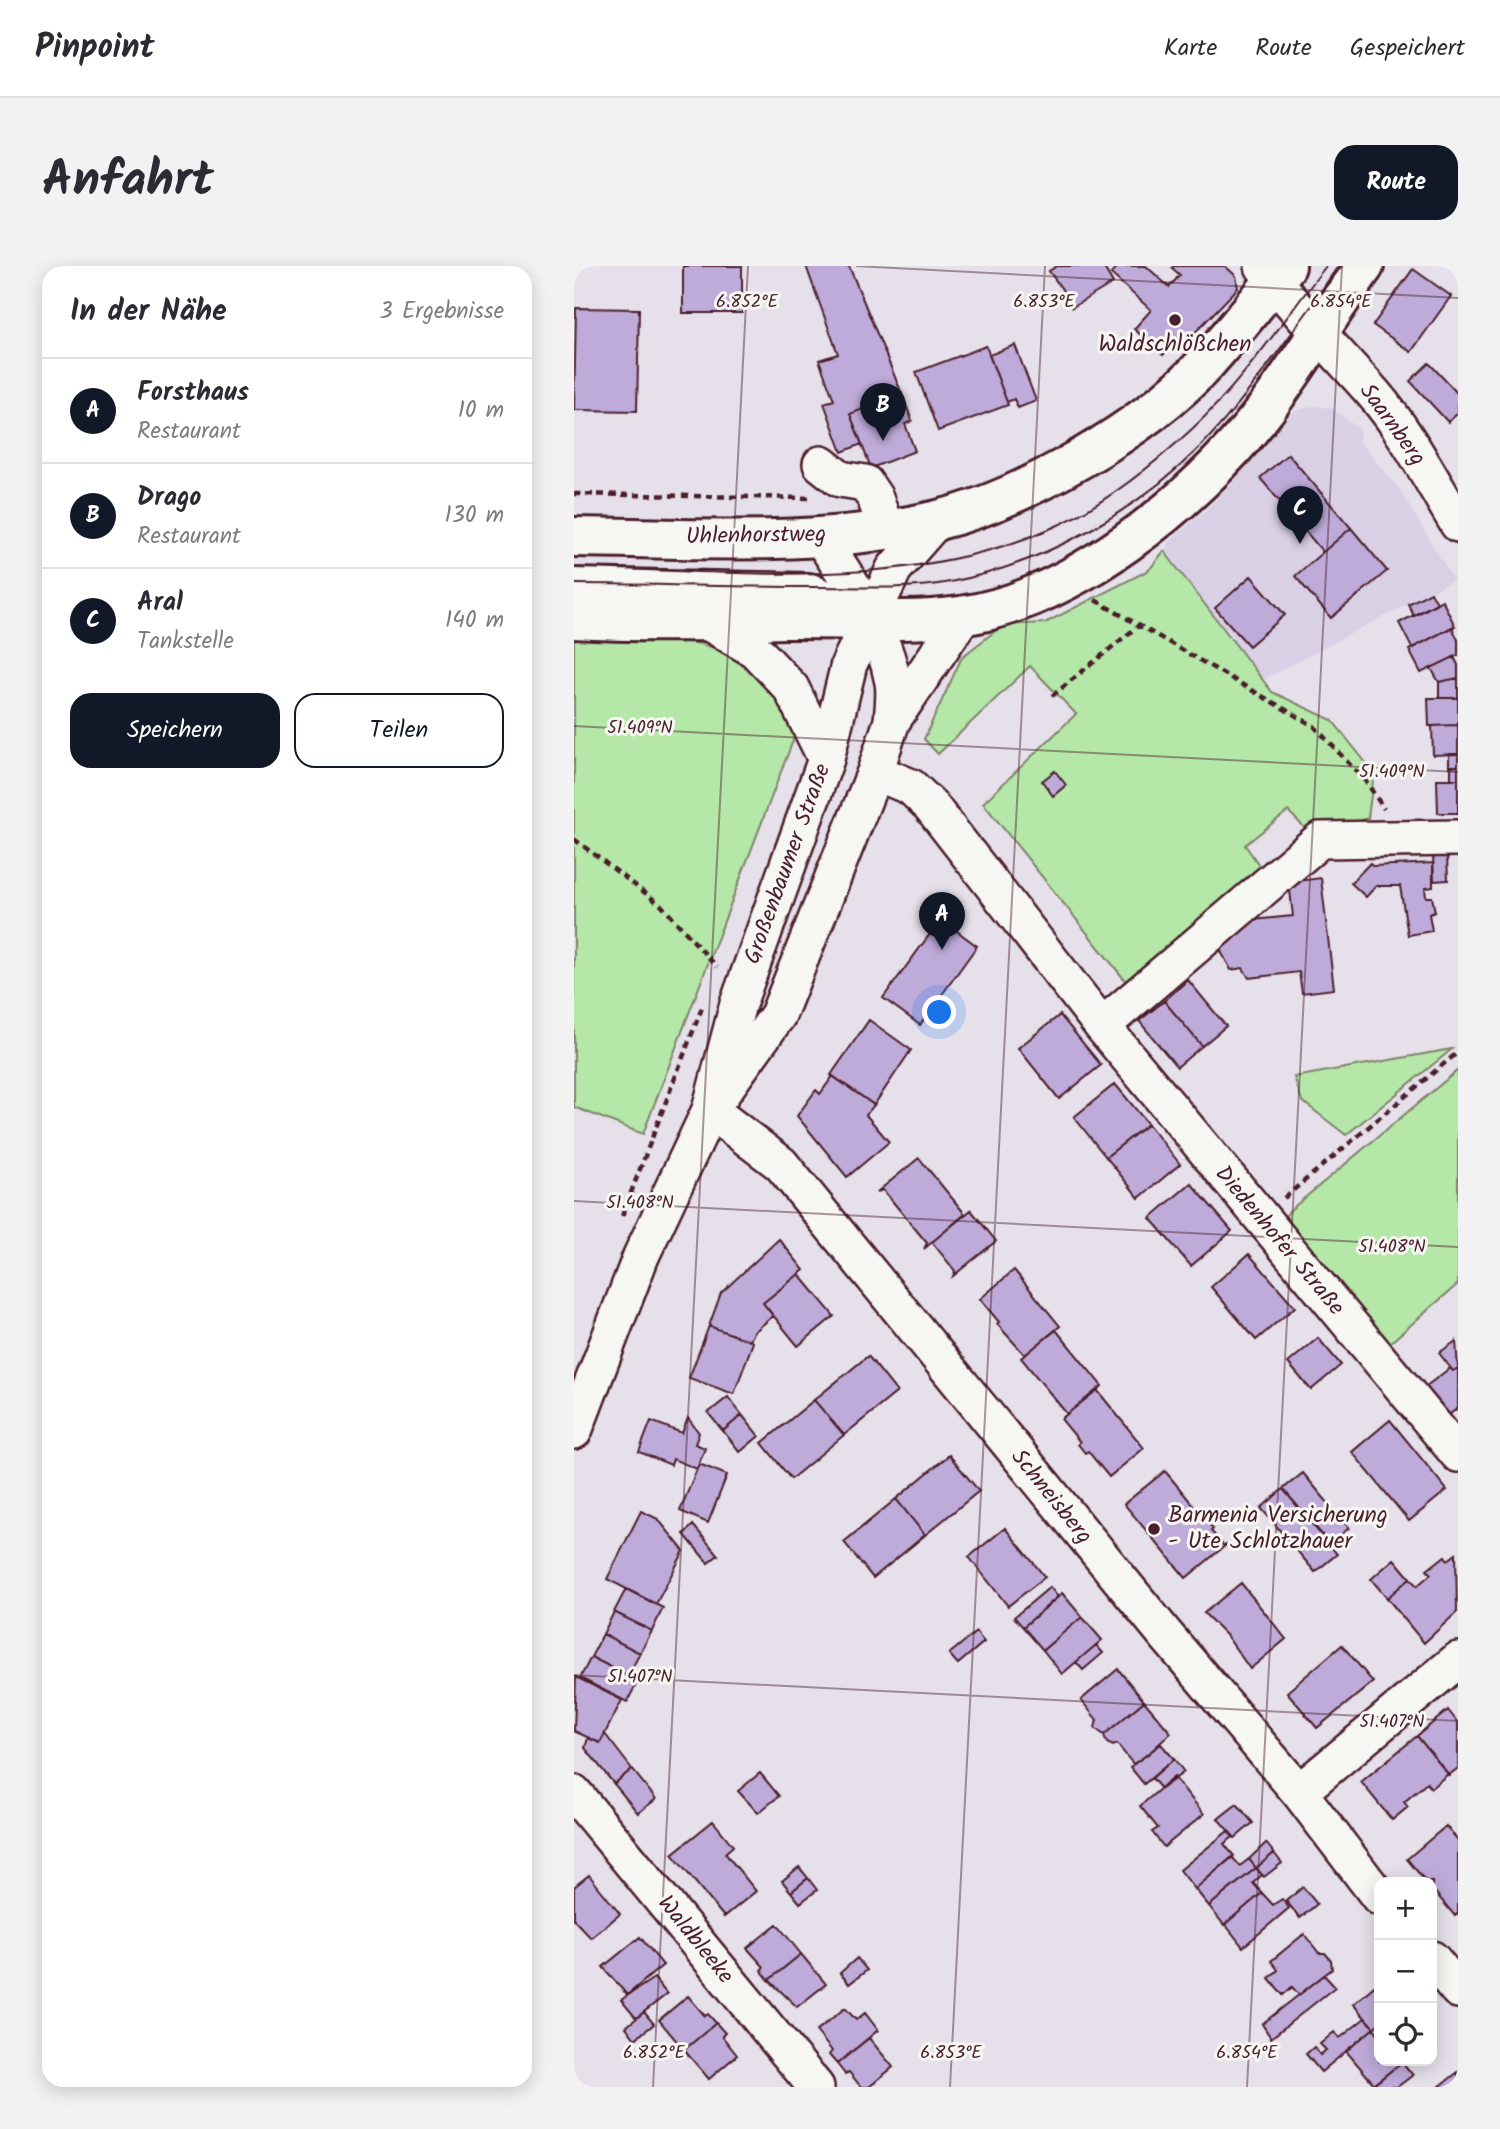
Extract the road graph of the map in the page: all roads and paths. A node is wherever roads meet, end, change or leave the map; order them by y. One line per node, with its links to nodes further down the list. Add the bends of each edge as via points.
1 (1364, 266): 3 (main road)
2 (1274, 271): 3 (street, Großenbaumer Straße); 7 (main road, Großenbaumer Straße, via 1204,365 1178,389 1106,442 1048,477)
3 (1316, 332): 8 (street, Saarnberg, via 1374,394); 13 (main road, via 1262,414 1209,473 1116,551)
4 (821, 464): 9 (street, via 839,479 865,483)
5 (574, 494): 6 (path)
6 (775, 498)
7 (937, 520): 9 (main road, Uhlenhorstweg); 18 (street, Großenbaumer Straße, via 894,569)
8 (1458, 524)
9 (886, 529): 10 (main road, Uhlenhorstweg)
10 (820, 536): 11 (main road, Uhlenhorstweg); 15 (street, Großenbaumer Straße)
11 (574, 537)
12 (574, 571): 15 (street, via 776,575)
13 (1069, 580): 16 (main road, via 1017,602); 20 (path)
14 (574, 586): 18 (street, via 809,591)
15 (854, 587): 18 (street, Großenbaumer Straße)
16 (963, 616): 18 (main road); 22 (street, Großenbaumer Straße)
17 (574, 619): 19 (main road)
18 (871, 621): 19 (main road); 22 (street, Großenbaumer Straße, via 894,686); 23 (street, Großenbaumer Straße, via 849,664)
19 (709, 623): 23 (street, via 755,650 791,688)
20 (1138, 626): 21 (path); 25 (path, via 1314,726 1367,783)
21 (1052, 696)
22 (892, 721): 24 (street, Großenbaumer Straße)
23 (826, 759): 34 (street, Großenbaumer Straße, via 738,1004)
24 (875, 772): 32 (street, Diedenhofer Straße, via 911,787 931,806); 34 (street, Großenbaumer Straße, via 778,1015)
25 (1404, 838): 26 (street); 32 (street, via 1320,839 1287,853)
26 (1458, 838)
27 (574, 839): 29 (path, via 661,905)
28 (722, 954): 29 (path)
29 (718, 967): 30 (path)
30 (713, 979)
31 (703, 1003): 36 (path)
32 (1102, 1026): 35 (street, Diedenhofer Straße)
33 (1458, 1052): 35 (path)
34 (710, 1110): 37 (street, Großenbaumer Straße, via 642,1256); 40 (street, Schneisberg, via 780,1164)
35 (1260, 1219): 38 (street, Diedenhofer Straße)
36 (619, 1225)
37 (574, 1431)
38 (1458, 1454)
39 (1458, 1660): 40 (street)
40 (1299, 1792): 42 (street, Schneisberg)
41 (574, 1793): 45 (street, Waldbleeke)
42 (1374, 1890)
43 (1437, 1965): 44 (street)
44 (1458, 1990)
45 (816, 2087)

